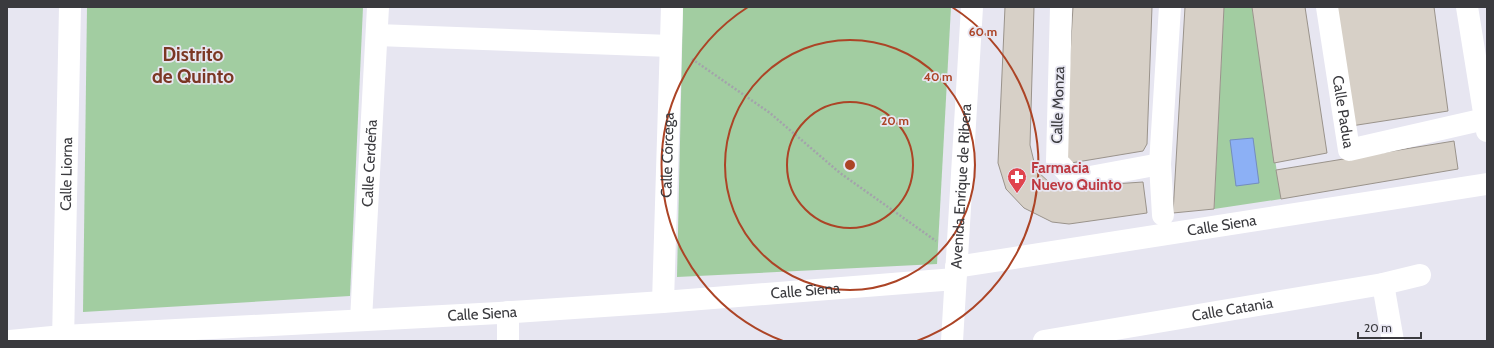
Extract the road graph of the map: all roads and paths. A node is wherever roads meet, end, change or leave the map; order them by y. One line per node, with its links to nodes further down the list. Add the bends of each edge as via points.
1 (70, 7): 22 (street, Calle Liorna)
2 (378, 7): 9 (street, Calle Cerdeña)
3 (672, 7): 10 (street, Calle Córcega)
4 (972, 7): 16 (street, Avenida Enrique de Ribera)
5 (1061, 7): 12 (street, Calle Monza, via 1057,161 1074,180)
6 (1170, 7): 12 (street)
7 (1326, 7): 11 (street, Calle Padua, via 1349,150)
8 (1467, 7): 11 (street)
9 (377, 35): 10 (street); 21 (street, Calle Cerdeña)
10 (680, 52): 15 (path, via 770,113 840,173); 19 (street, Calle Córcega)
11 (1486, 125)
12 (1160, 164): 14 (street)
13 (1487, 184): 16 (street, Calle Siena)
14 (1163, 215)
15 (938, 242)
16 (955, 273): 19 (street, Calle Siena); 25 (street, Avenida Enrique de Ribera)
17 (1420, 275): 18 (street, Calle Catania)
18 (1383, 284): 26 (street, Calle Catania); 27 (street)
19 (663, 302): 20 (street, Calle Siena)
20 (508, 312): 21 (street, Calle Siena); 24 (street)
21 (361, 320): 22 (street, Calle Siena)
22 (63, 338): 23 (street, Calle Siena)
23 (10, 341)
24 (508, 341)
25 (952, 341)
26 (1044, 341)
27 (1393, 341)

